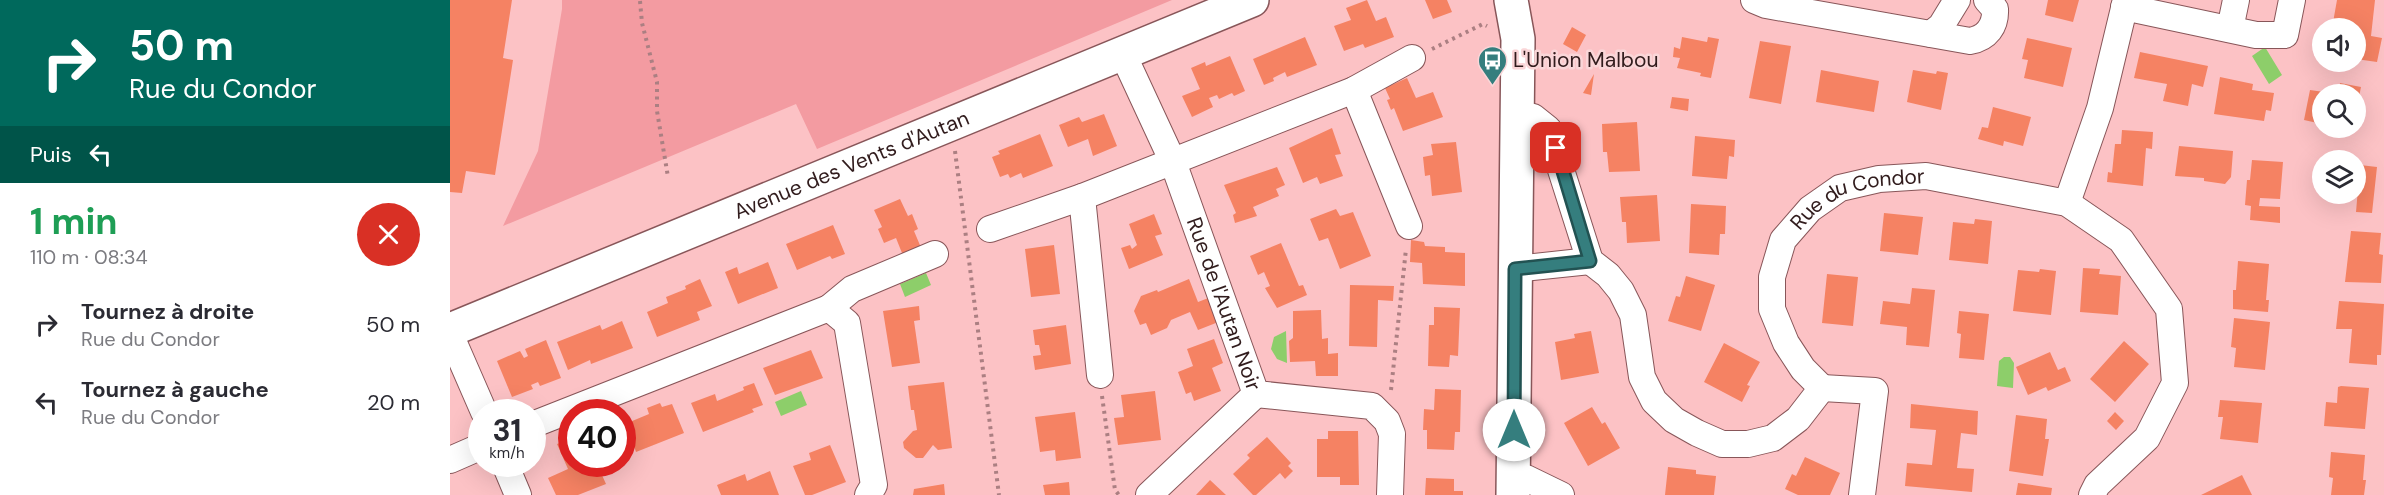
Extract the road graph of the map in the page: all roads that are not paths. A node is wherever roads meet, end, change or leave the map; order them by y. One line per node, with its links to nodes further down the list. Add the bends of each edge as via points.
1 (1252, 0): 13 (street, Avenue des Vents d'Autan)
2 (1511, 0): 12 (street)
3 (1529, 0): 12 (street)
4 (1754, 0): 11 (street)
5 (1957, 0): 11 (street, via 1941,26)
6 (1987, 0): 11 (street, via 1995,9 1995,16 1991,29 1982,38)
7 (2236, 0): 10 (street)
8 (2292, 0): 10 (street, via 2284,35 2256,35)
9 (2125, 3): 10 (street); 19 (street, via 2100,108)
10 (2230, 29)
11 (1931, 34)
12 (1518, 39): 16 (street)
13 (1122, 52): 17 (street, Rue de l'Autan Noir); 26 (street, Avenue des Vents d'Autan)
14 (1412, 58): 15 (street)
15 (1354, 90): 17 (street); 20 (street)
16 (1516, 115): 23 (street, via 1533,117 1548,129); 24 (street)
17 (1173, 162): 18 (street); 29 (street, Rue de l'Autan Noir)
18 (1082, 197): 21 (street); 27 (street)
19 (2067, 203): 28 (street, Rue du Condor, via 1926,176 1879,179 1840,188 1810,209 1783,240 1772,277 1772,309 1786,343); 42 (street, Rue du Condor, via 2121,240 2169,309 2175,383 2147,438 2097,485)
20 (1409, 226)
21 (990, 229)
22 (935, 254): 25 (street, via 852,289)
23 (1590, 261): 24 (street); 28 (street, via 1621,291 1633,315 1642,377 1654,401 1697,434 1722,444 1748,444 1773,438 1798,419)
24 (1515, 269): 35 (street)
25 (829, 308): 31 (street); 37 (street, via 848,323 874,485)
26 (450, 332): 30 (street)
27 (1100, 375)
28 (1822, 388): 41 (street, via 1875,391)
29 (1256, 394): 38 (street); 39 (street, Rue de l'Autan Noir, via 1372,406 1387,421 1392,434)
30 (478, 399)
31 (546, 420)
32 (468, 452): 33 (street)
33 (450, 460)
34 (510, 477): 36 (street)
35 (1513, 486): 40 (street, via 1526,478)
36 (518, 495)
37 (868, 495)
38 (1149, 495)
39 (1390, 495)
40 (1561, 495)
41 (1862, 495)
42 (2092, 495)

